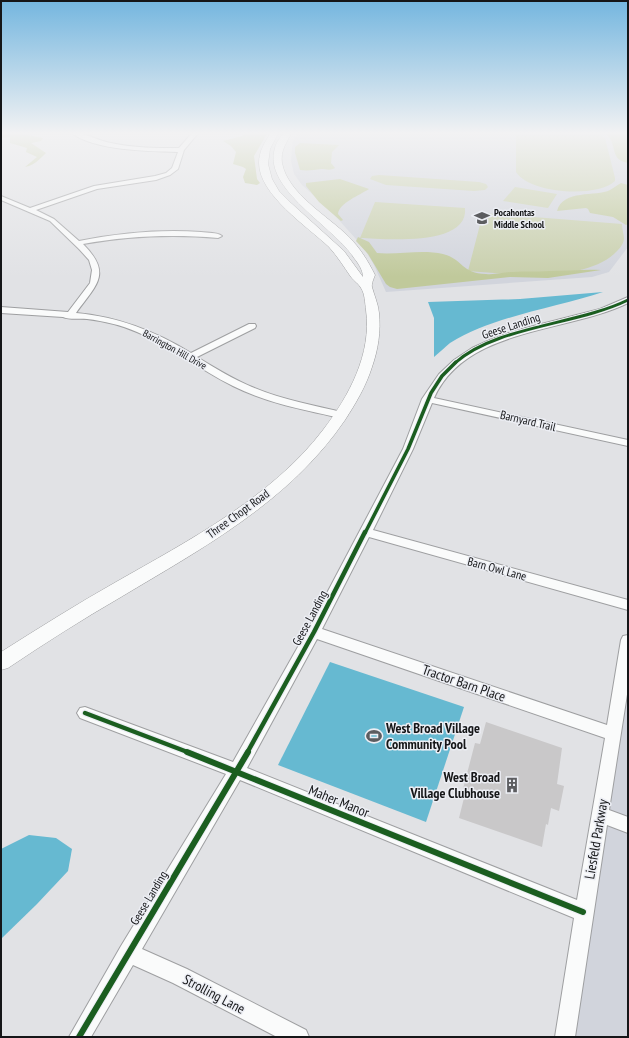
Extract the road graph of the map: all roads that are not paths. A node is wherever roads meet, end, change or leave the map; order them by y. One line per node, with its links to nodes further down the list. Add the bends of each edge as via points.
1 (134, 180): 5 (street, via 96,187)
2 (268, 180): 8 (main road, Three Chopt Road, via 284,200 337,249)
3 (283, 180): 8 (main road, Three Chopt Road, via 296,196 333,227 354,249 369,275)
4 (1, 198): 5 (street)
5 (30, 210): 7 (street, via 52,220)
6 (218, 236): 7 (street, via 153,232)
7 (78, 243): 11 (street, via 92,260 96,270 94,283)
8 (366, 286): 15 (main road, Three Chopt Road, via 373,323 370,352 356,390)
9 (628, 300): 14 (street, Geese Landing, via 604,311 556,322 480,347 459,359 442,376)
10 (1, 310): 11 (street, Barrington Hill Drive)
11 (69, 316): 13 (street, Barrington Hill Drive, via 104,319 123,324 151,334)
12 (252, 326): 13 (street)
13 (191, 357): 15 (street, Barrington Hill Drive, via 236,384 268,397)
14 (427, 399): 16 (street, Barnyard Trail); 17 (street, Geese Landing, via 417,430)
15 (341, 415): 21 (main road, Three Chopt Road, via 298,466 273,489 221,528)
16 (628, 443)
17 (366, 532): 18 (street, Barn Owl Lane); 19 (street, Geese Landing)
18 (628, 605)
19 (314, 632): 23 (street, Tractor Barn Place); 24 (street, Geese Landing)
20 (628, 640): 23 (street, Liesfeld Parkway)
21 (1, 662)
22 (85, 713): 24 (street, Maher Manor)
23 (614, 734): 25 (street, Liesfeld Parkway)
24 (238, 771): 27 (street, Maher Manor); 28 (street, Geese Landing)
25 (601, 815): 26 (street); 27 (street, Liesfeld Parkway)
26 (628, 825)
27 (583, 912): 31 (street, Liesfeld Parkway)
28 (128, 953): 29 (street, Geese Landing); 30 (street, Strolling Lane, via 180,976)
29 (79, 1037)
30 (299, 1037)
31 (565, 1037)

